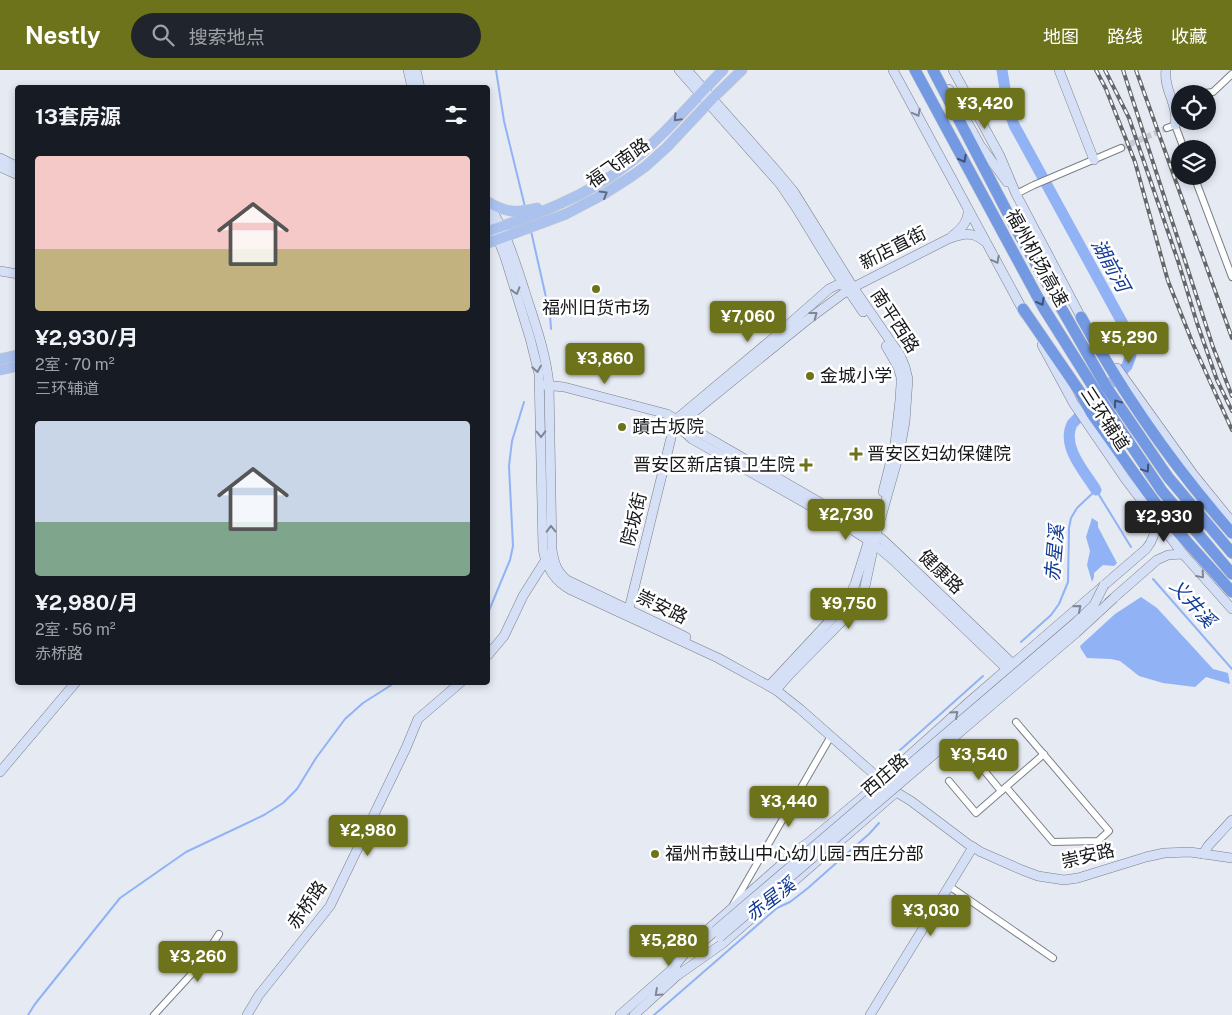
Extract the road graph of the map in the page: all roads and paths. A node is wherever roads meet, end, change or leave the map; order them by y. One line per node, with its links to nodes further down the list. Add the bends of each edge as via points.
1 (408, 70): 14 (street)
2 (416, 70): 15 (street)
3 (679, 70): 17 (street)
4 (687, 70): 17 (street)
5 (723, 70): 17 (main road, 福飞南路)
6 (742, 70): 18 (main road, 福飞南路)
7 (894, 70): 29 (street, 三环辅道, one-way to 29)
8 (915, 70): 59 (highway, 福州机场高速, one-way to 59, via 1043,307 1114,420 1162,491)
9 (953, 70): 27 (street, via 1000,156)
10 (1058, 70): 22 (street)
11 (1166, 70): 19 (street)
12 (937, 72): 27 (street, via 980,146); 56 (highway, 福州机场高速, one-way to 12, via 1168,477 1107,388 1016,229)
13 (1232, 74): 16 (street)
14 (411, 85)
15 (419, 85)
16 (1216, 89)
17 (702, 92): 18 (street, 南平西路); 31 (main road, 福飞南路, one-way to 31, via 627,165 561,203)
18 (711, 101): 33 (main road, 福飞南路, one-way to 18, via 585,205 632,176 661,153); 40 (street, 南平西路, via 783,188)
19 (1171, 105)
20 (1121, 148): 22 (street)
21 (0, 158): 23 (street)
22 (1094, 160): 27 (street)
23 (15, 166)
24 (0, 167): 25 (street)
25 (15, 174)
26 (1197, 185): 39 (street)
27 (1016, 194): 42 (street)
28 (490, 204): 31 (main road)
29 (968, 209): 34 (street, via 966,223); 36 (street, 三环辅道)
30 (490, 212): 32 (street)
31 (515, 216): 32 (main road, 福飞南路)
32 (494, 229): 33 (street)
33 (502, 238): 35 (main road, 福飞南路); 48 (street, one-way to 48); 48 (street, 崇安路, via 540,337 547,367)
34 (948, 239): 36 (street, via 972,234); 40 (street, 新店直街)
35 (490, 242)
36 (986, 242): 41 (street, 三环辅道, one-way to 41)
37 (0, 271): 38 (street)
38 (15, 274)
39 (1232, 276)
40 (848, 287): 50 (street, 新店直街, via 694,412); 54 (street, 南平西路, via 900,355 908,378 900,454)
41 (1023, 309): 49 (highway, via 1080,392); 49 (street, 三环辅道, via 1074,404)
42 (1081, 317): 47 (highway)
43 (15, 356): 44 (main road)
44 (0, 359)
45 (15, 367): 46 (main road)
46 (0, 370)
47 (1123, 382): 52 (street); 53 (highway, via 1142,418)
48 (544, 385): 50 (street, 健康路, via 564,387); 55 (street, 崇安路, one-way to 48); 58 (street, 崇安路, one-way to 58)
49 (1090, 419): 51 (street, 三环辅道, via 1126,480); 61 (highway, via 1100,424 1171,524)
50 (675, 421): 54 (street, 健康路); 63 (street, 院坂街)
51 (1156, 519): 57 (street, 三环辅道); 60 (street, via 1154,537 1149,546)
52 (1232, 522)
53 (1232, 533)
54 (872, 538): 66 (street, 健康路); 70 (street, 南平西路, via 864,591 858,603)
55 (552, 550): 58 (street); 63 (street, 崇安路, via 557,569 567,580)
56 (1232, 553)
57 (1183, 554): 62 (street, via 1156,560); 64 (street, 三环辅道, one-way to 64)
58 (545, 560): 65 (street, via 504,636); 70 (street, 崇安路, via 553,576 570,590)
59 (1232, 574)
60 (1104, 585): 66 (street, one-way to 60); 87 (street, bridge, via 1094,605 1074,624)
61 (1232, 592)
62 (1114, 598): 67 (street); 87 (street, 西庄路, bridge, via 1072,637)
63 (629, 609): 70 (street, 崇安路, via 734,660)
64 (1232, 609)
65 (490, 653)
66 (1010, 666): 67 (street, 健康路); 76 (street, one-way to 66)
67 (1023, 679): 79 (street)
68 (73, 685): 75 (street)
69 (457, 685): 91 (street, 赤桥路, via 416,722 330,906)
70 (774, 686): 72 (street, 崇安路); 76 (street, 崇安路, via 794,697)
71 (1016, 722): 73 (street)
72 (831, 736): 76 (street, 崇安路); 85 (street)
73 (1044, 754): 78 (street); 78 (street, via 1109,831 1098,841 1053,842)
74 (973, 758): 78 (street)
75 (0, 772)
76 (883, 778): 79 (street, 崇安路); 85 (street)
77 (948, 781): 78 (street, via 976,813)
78 (1004, 789)
79 (898, 791): 81 (street, 崇安路); 89 (street, via 722,944)
80 (1232, 820): 82 (street)
81 (973, 847): 82 (street, 崇安路, via 1027,872 1064,880 1164,853); 84 (street)
82 (1203, 854): 83 (street, 崇安路)
83 (1232, 858)
84 (948, 886): 88 (street); 94 (street)
85 (729, 910): 89 (street, via 690,946)
86 (219, 934): 90 (street, via 197,968)
87 (717, 934): 89 (street, 西庄路)
88 (1053, 958)
89 (675, 972): 92 (street, 西庄路); 93 (street, 西庄路, one-way to 93)
90 (154, 1015)
91 (247, 1015)
92 (620, 1015)
93 (634, 1015)
94 (870, 1015)

